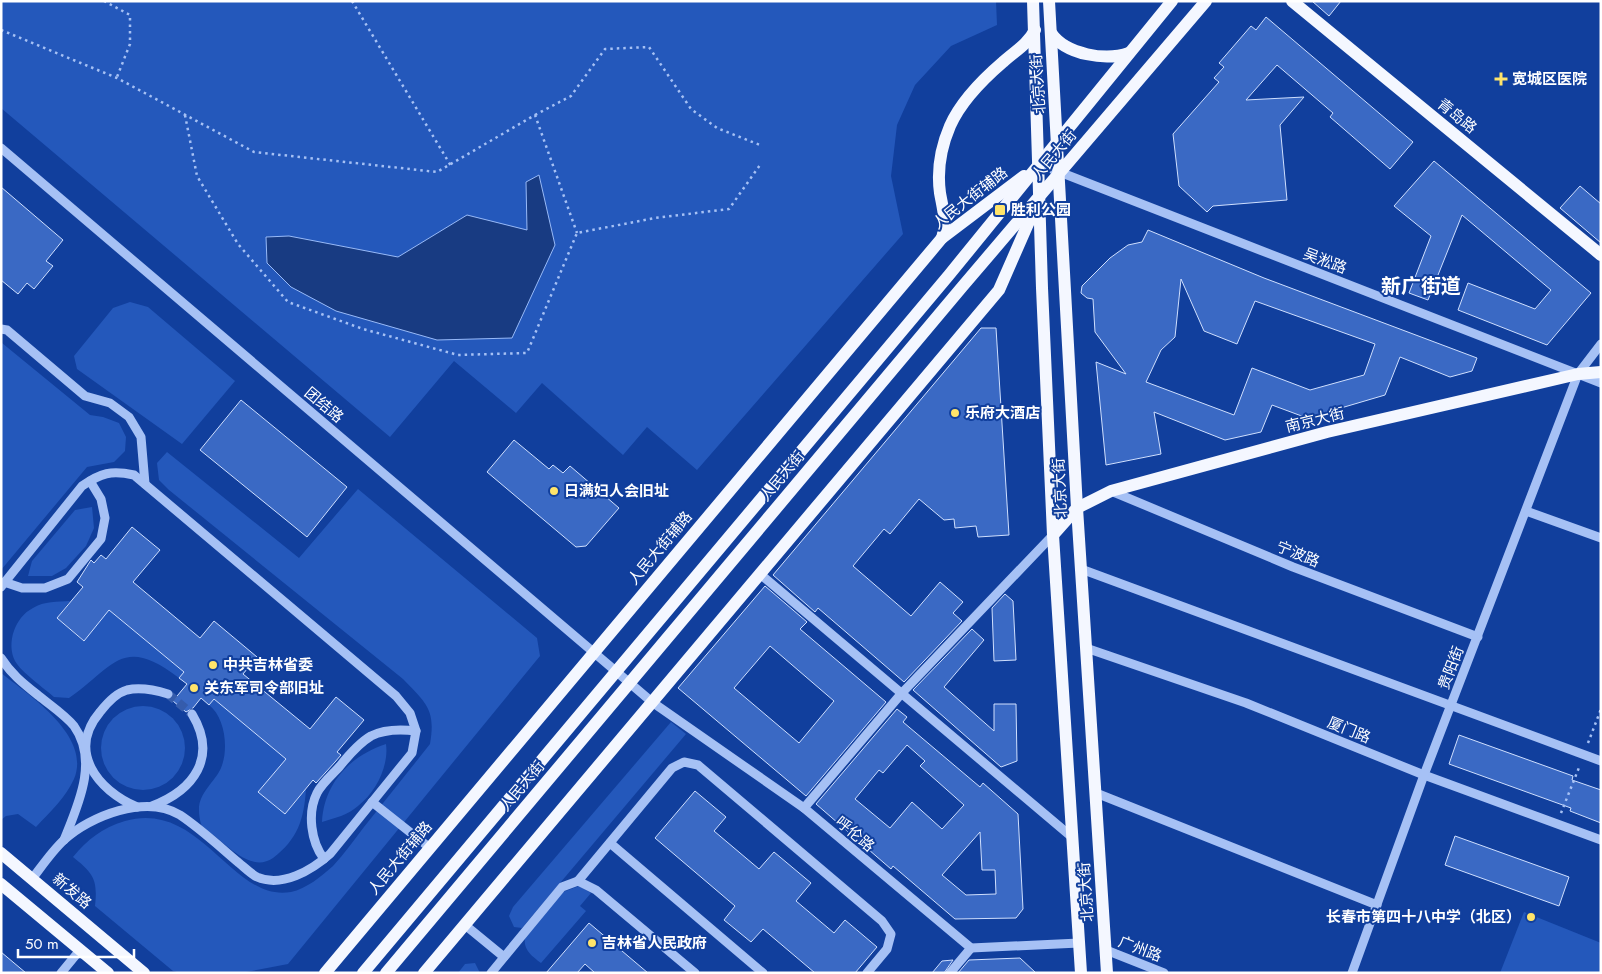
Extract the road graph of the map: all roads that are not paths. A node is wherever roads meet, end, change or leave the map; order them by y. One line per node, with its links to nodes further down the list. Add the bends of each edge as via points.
1 (1033, 1): 6 (main road, 北京大街)
2 (1049, 1): 7 (main road, 北京大街)
3 (1172, 1): 8 (main road, 人民大街)
4 (1206, 1): 12 (main road, 人民大街)
5 (1292, 1): 15 (main road, 青岛路)
6 (1035, 30): 11 (main road, 北京大街); 14 (main road, via 1026,44 992,71 969,96 951,126 939,175 946,222)
7 (1051, 33): 8 (main road, via 1065,46 1096,56 1118,57); 9 (main road, 北京大街)
8 (1129, 53): 9 (main road, 人民大街)
9 (1058, 141): 11 (main road, 人民大街); 12 (main road, 北京大街)
10 (1, 148): 33 (street, 团结路)
11 (1040, 164): 12 (street, 吴淞路); 13 (main road, 北京大街); 14 (main road, 人民大街辅路); 35 (main road, 人民大街)
12 (1060, 173): 13 (main road, 人民大街); 19 (street, 吴淞路); 24 (main road, 北京大街)
13 (1040, 197): 26 (main road, 北京大街); 29 (main road, via 999,290); 36 (main road, 人民大街)
14 (942, 238): 33 (main road, 人民大街辅路)
15 (1601, 255)
16 (1, 330): 22 (street, via 7,330 85,396 110,403 129,417 141,437)
17 (1601, 344): 19 (street, 贵阳街)
18 (1601, 372): 19 (main road, 南京大街)
19 (1578, 374): 20 (street, 吴淞路); 23 (main road, 南京大街, via 1327,432); 25 (street, 贵阳街)
20 (1601, 383)
21 (90, 481): 22 (street, via 117,471 134,475); 30 (street, via 82,486); 30 (street, via 101,499 105,518 101,539 68,579 44,588)
22 (145, 484): 42 (street, via 396,696 410,712)
23 (1111, 491): 24 (main road, 南京大街); 31 (street, 宁波路, via 1293,567)
24 (1077, 508): 26 (main road, 南京大街); 28 (main road, 北京大街)
25 (1526, 510): 27 (street); 31 (street, 贵阳街)
26 (1053, 535): 38 (street); 50 (main road, 北京大街)
27 (1601, 538)
28 (1081, 569): 32 (main road, 北京大街); 40 (street)
29 (760, 574): 38 (street); 39 (main road)
30 (3, 584)
31 (1478, 637): 40 (street, 贵阳街)
32 (1086, 648): 45 (street, 厦门路, via 1246,703); 46 (main road, 北京大街)
33 (594, 652): 35 (street, 团结路); 54 (main road, 人民大街辅路)
34 (1, 658): 43 (street, via 9,671 73,725 82,740)
35 (616, 671): 36 (street, 团结路); 71 (main road, 人民大街)
36 (630, 683): 39 (street, 呼伦路); 72 (main road, 人民大街)
37 (168, 694): 43 (street, via 149,689 126,690 109,701 95,717 87,734)
38 (901, 694): 49 (street); 50 (street)
39 (652, 702): 49 (street, 呼伦路); 61 (main road)
40 (1451, 705): 44 (street); 45 (street, 贵阳街)
41 (192, 714): 48 (street, via 201,728 204,745 200,767 188,785 171,799)
42 (416, 731): 47 (street, via 412,753); 56 (street, via 396,728 370,736 317,792 312,832)
43 (86, 758): 48 (street, via 94,777 107,790 122,801); 51 (street, via 84,782)
44 (1601, 761)
45 (1424, 775): 52 (street, 厦门路); 60 (street, 贵阳街)
46 (1096, 793): 60 (street); 65 (main road, 北京大街)
47 (372, 802): 54 (street); 56 (street)
48 (143, 808): 51 (street, via 131,807 110,813); 56 (street, via 178,814 257,877 276,880 315,867)
49 (804, 808): 63 (street, 呼伦路)
50 (1073, 838): 62 (main road, 北京大街)
51 (64, 840): 57 (street)
52 (1601, 840)
53 (610, 842): 58 (street); 76 (street); 77 (street, via 672,768 684,762 698,765 882,921 891,934 887,949)
54 (430, 848): 70 (main road, 人民大街辅路)
55 (1, 853): 57 (main road, 新发路)
56 (324, 859)
57 (32, 879): 69 (main road, 新发路)
58 (578, 881): 66 (street, via 562,887); 75 (street, via 596,890)
59 (1, 884): 64 (main road)
60 (1377, 905): 82 (street, 贵阳街)
61 (465, 924): 66 (street); 73 (main road)
62 (1080, 943): 63 (street); 79 (main road, 北京大街)
63 (971, 948): 78 (street)
64 (80, 950): 67 (street); 68 (main road)
65 (1106, 950): 80 (main road, 北京大街); 81 (street, 广州路)
66 (504, 956): 74 (street)
67 (61, 973)
68 (108, 973)
69 (144, 973)
70 (325, 973)
71 (363, 973)
72 (386, 973)
73 (424, 973)
74 (491, 973)
75 (695, 973)
76 (763, 973)
77 (867, 973)
78 (950, 973)
79 (1081, 973)
80 (1107, 973)
81 (1164, 973)
82 (1352, 973)

